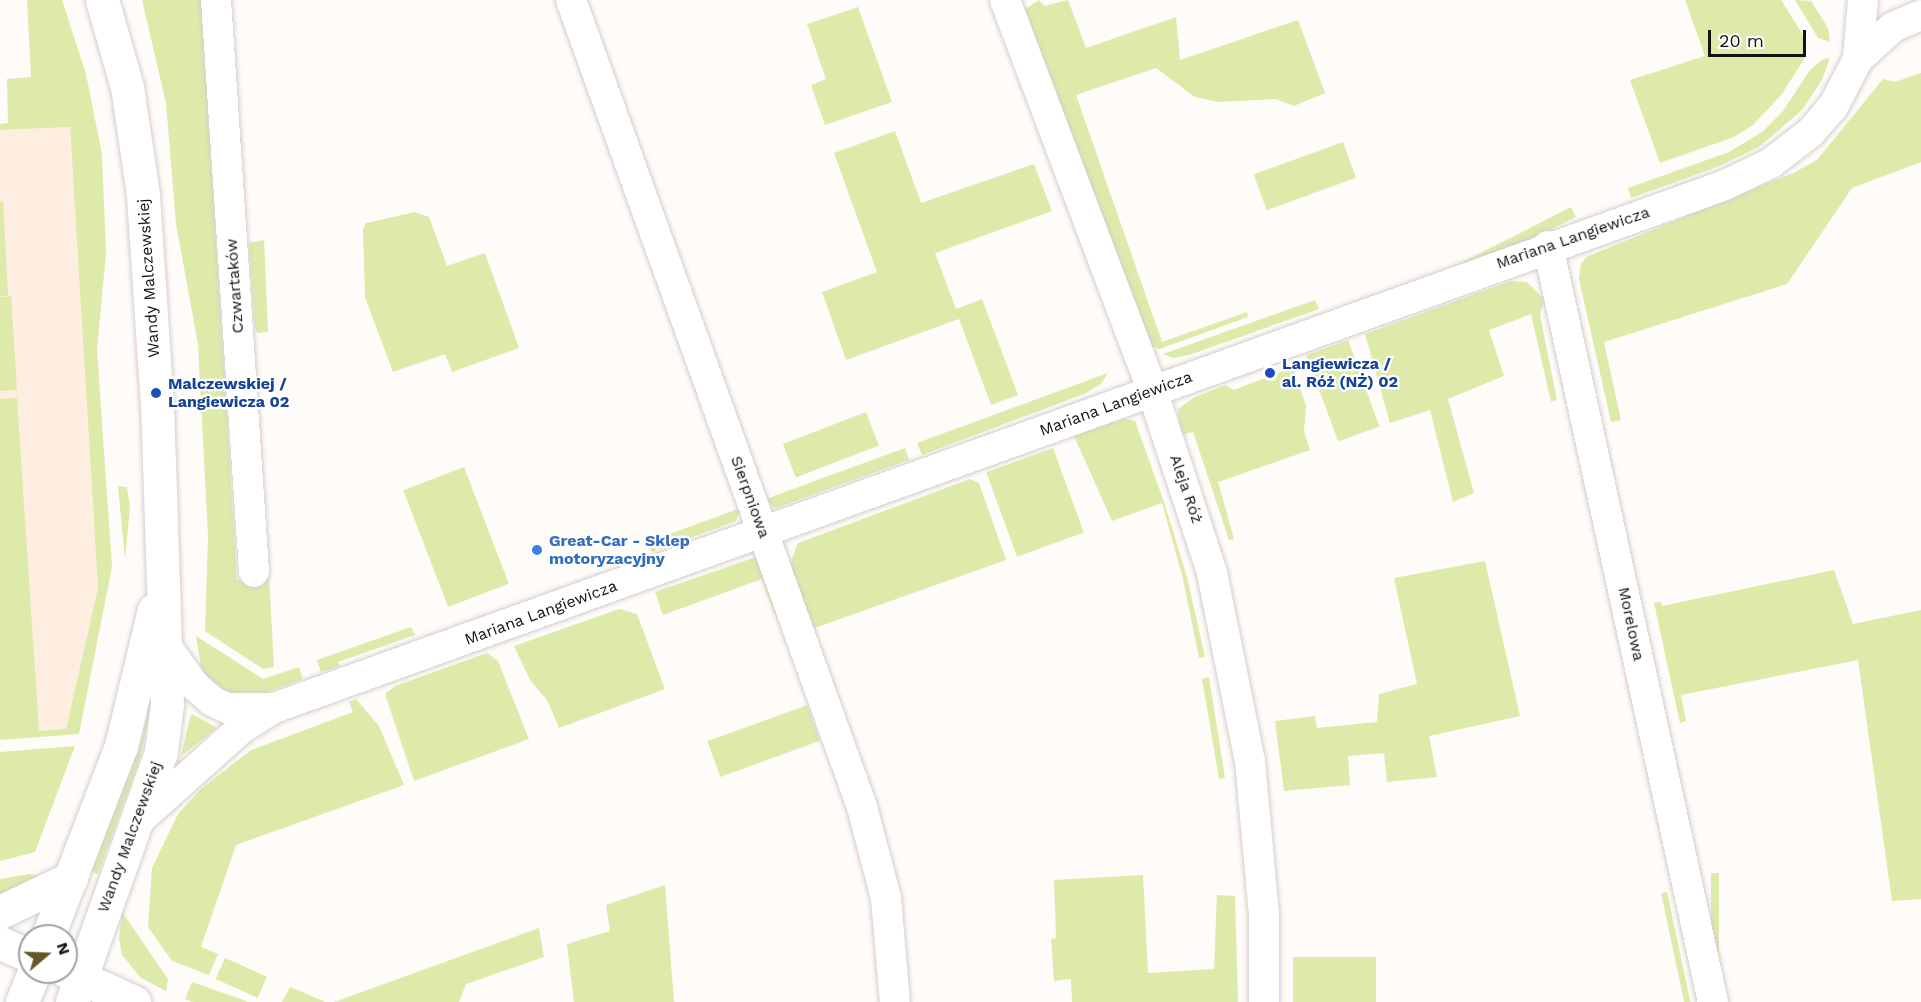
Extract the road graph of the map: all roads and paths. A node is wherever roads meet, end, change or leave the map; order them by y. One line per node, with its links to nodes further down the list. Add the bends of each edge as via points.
1 (102, 0): 13 (main road, Wandy Malczewskiej, via 127,87 141,173 152,300)
2 (216, 0): 14 (street, Czwartaków)
3 (571, 0): 12 (street, Sierpniowa)
4 (1005, 0): 11 (street, Aleja Róż)
5 (1863, 0): 9 (street, Mariana Langiewicza)
6 (1899, 0): 7 (street)
7 (1921, 6)
8 (1921, 15): 9 (street, via 1893,27)
9 (1858, 59): 10 (street, Mariana Langiewicza, via 1833,107 1810,133 1771,163 1725,185)
10 (1548, 246): 11 (street, Mariana Langiewicza); 30 (street, Morelowa)
11 (1152, 390): 12 (street, Mariana Langiewicza); 29 (street, Aleja Róż, via 1212,573 1244,717 1259,845)
12 (763, 534): 16 (street, Mariana Langiewicza); 28 (street, Sierpniowa, via 878,857 886,898)
13 (163, 561): 15 (main road, Wandy Malczewskiej); 18 (main road, Wandy Malczewskiej, via 121,746)
14 (254, 572)
15 (166, 646): 16 (street, Mariana Langiewicza, via 195,686 212,701 227,708); 17 (main road, Wandy Malczewskiej, via 165,729)
16 (274, 708): 17 (street, Mariana Langiewicza, via 242,728)
17 (139, 820): 23 (main road, Wandy Malczewskiej)
18 (71, 878): 19 (main road); 20 (main road, Wandy Malczewskiej)
19 (0, 912)
20 (53, 924)
21 (0, 943): 22 (main road)
22 (18, 951)
23 (78, 972)
24 (29, 984): 26 (main road)
25 (73, 984): 27 (main road)
26 (22, 1002)
27 (134, 1002)
28 (895, 1002)
29 (1264, 1002)
30 (1713, 1002)

